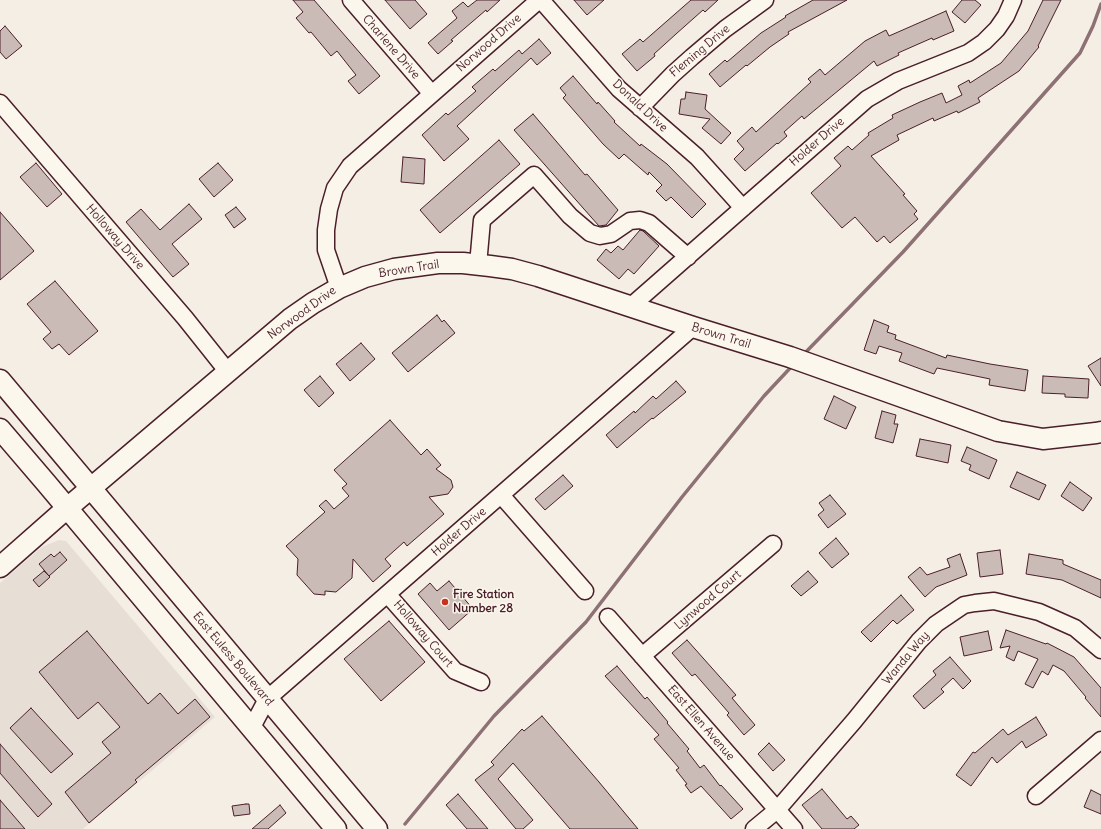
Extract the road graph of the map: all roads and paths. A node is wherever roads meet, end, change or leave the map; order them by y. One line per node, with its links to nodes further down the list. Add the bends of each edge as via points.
1 (351, 0): 5 (street, Charlene Drive)
2 (540, 0): 5 (street, Norwood Drive); 7 (street, Donald Drive, via 619,89)
3 (765, 0): 7 (street, Fleming Drive, via 725,29 672,74)
4 (1013, 0): 8 (street, Holder Drive, via 1006,16 984,42 968,53 898,81 867,99)
5 (432, 94): 11 (street, Norwood Drive, via 350,166 335,188 329,209 326,250)
6 (0, 103): 14 (street, Holloway Drive, via 185,318)
7 (640, 108): 8 (street, Donald Drive, via 696,157)
8 (743, 208): 9 (street, Holder Drive)
9 (688, 256): 10 (street, via 649,223 640,220 630,221 611,234 600,236 590,233 570,216 534,175 482,220); 12 (street, Holder Drive)
10 (478, 265): 11 (main road, Brown Trail, via 438,263 394,269); 12 (main road, Brown Trail, via 512,269 538,276)
11 (339, 288): 14 (main road, Norwood Drive, via 290,319)
12 (630, 307): 13 (main road, Brown Trail)
13 (685, 325): 17 (main road, Brown Trail, via 790,357 998,431 1043,439); 19 (street, Holder Drive, via 676,342)
14 (228, 372): 18 (main road, Norwood Drive)
15 (0, 380): 18 (main road, East Euless Boulevard)
16 (0, 429): 20 (main road)
17 (1101, 432)
18 (91, 488): 20 (main road, Norwood Drive); 29 (main road, East Euless Boulevard)
19 (501, 495): 23 (street); 24 (street, Holder Drive)
20 (67, 508): 22 (main road, Norwood Drive); 30 (main road)
21 (773, 544): 27 (street, Lynwood Court)
22 (0, 567)
23 (585, 591)
24 (388, 595): 28 (street, Holloway Court, via 455,671); 29 (street, Holder Drive)
25 (608, 617): 27 (street, East Ellen Avenue)
26 (1101, 650): 33 (street, Wanda Way, via 1075,628 1039,612 994,601 964,605 936,624 919,641)
27 (642, 656): 33 (street, East Ellen Avenue)
28 (480, 682)
29 (267, 699): 30 (street, Holder Drive); 35 (main road, East Euless Boulevard)
30 (251, 729): 34 (main road)
31 (1101, 740): 32 (street)
32 (1036, 796)
33 (777, 810): 36 (street, Wanda Way); 37 (street, East Ellen Avenue)
34 (336, 829)
35 (377, 829)
36 (754, 829)
37 (794, 829)

